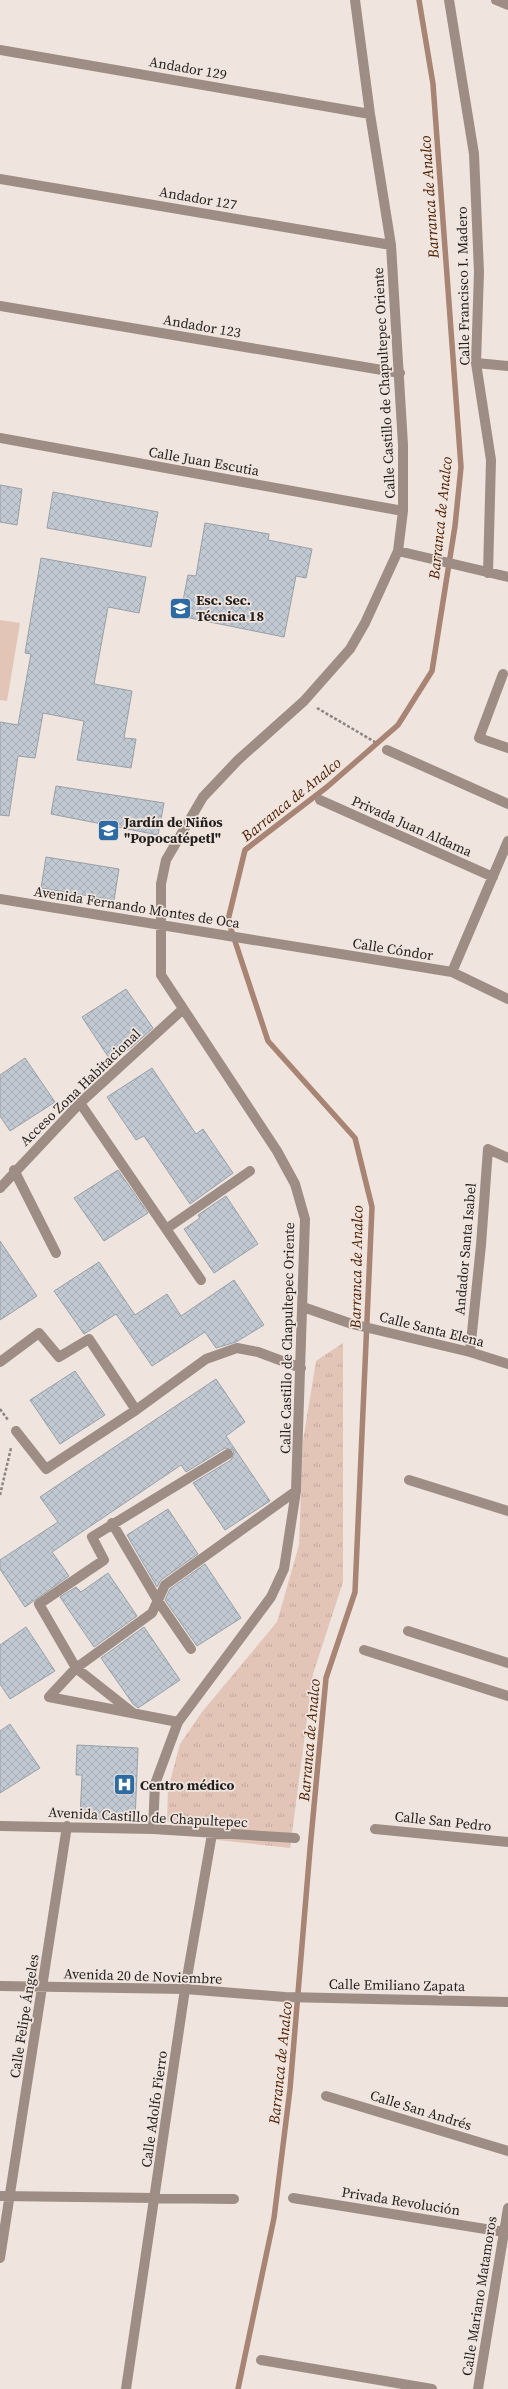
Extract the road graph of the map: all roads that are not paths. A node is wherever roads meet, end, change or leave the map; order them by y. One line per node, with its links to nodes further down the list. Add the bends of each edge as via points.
1 (356, 0): 6 (street, Calle Castillo de Chapultepec Oriente)
2 (449, 0): 10 (street, Calle Francisco I. Madero, via 474,154 479,272)
3 (496, 0): 4 (street)
4 (508, 5)
5 (0, 50): 6 (street, Andador 129)
6 (370, 114): 8 (street, Calle Castillo de Chapultepec Oriente)
7 (0, 179): 8 (street, Andador 127)
8 (391, 245): 12 (street, Calle Castillo de Chapultepec Oriente)
9 (0, 306): 12 (street, Andador 123)
10 (476, 363): 11 (street); 16 (street, Calle Francisco I. Madero, via 491,460)
11 (508, 366)
12 (400, 373): 14 (street, Calle Castillo de Chapultepec Oriente)
13 (0, 438): 14 (street, Calle Juan Escutia)
14 (403, 511): 15 (street, Calle Castillo de Chapultepec Oriente)
15 (398, 551): 16 (street); 26 (street, Calle Castillo de Chapultepec Oriente, via 365,623 350,649 304,701 238,760 203,798 166,860 161,884)
16 (488, 573): 17 (street)
17 (508, 577)
18 (503, 674): 19 (street, via 479,738)
19 (508, 748)
20 (387, 750): 22 (street)
21 (320, 800): 24 (street, Privada Juan Aldama)
22 (508, 804)
23 (508, 841): 24 (street)
24 (493, 877): 28 (street)
25 (0, 899): 26 (street, Avenida Fernando Montes de Oca)
26 (161, 925): 27 (street, Avenida Fernando Montes de Oca); 30 (street, Calle Castillo de Chapultepec Oriente, via 161,975)
27 (269, 944): 28 (street, Calle Cóndor)
28 (452, 972): 29 (street, Calle Cóndor)
29 (508, 999)
30 (182, 1010): 31 (street, Acceso Zona Habitacional); 39 (street, Calle Castillo de Chapultepec Oriente, via 276,1151 295,1184 305,1219)
31 (80, 1103): 33 (street, Acceso Zona Habitacional); 36 (street)
32 (508, 1158): 40 (street, Andador Santa Isabel, via 488,1149)
33 (14, 1170): 35 (street, Acceso Zona Habitacional); 37 (street)
34 (250, 1171): 36 (street)
35 (0, 1188)
36 (166, 1229): 38 (street)
37 (56, 1253)
38 (201, 1280)
39 (303, 1307): 40 (street, Calle Santa Elena, via 352,1324); 43 (street, Calle Castillo de Chapultepec Oriente)
40 (470, 1352): 42 (street, Calle Santa Elena)
41 (0, 1362): 44 (street, via 39,1333 59,1357 89,1339)
42 (508, 1364)
43 (302, 1368): 44 (street, via 258,1352 237,1348 206,1360); 48 (street, Calle Castillo de Chapultepec Oriente)
44 (136, 1410): 45 (street, via 46,1469)
45 (16, 1431)
46 (228, 1454): 50 (street)
47 (409, 1480): 49 (street)
48 (296, 1491): 51 (street, via 165,1585); 59 (street, Calle Castillo de Chapultepec Oriente, via 284,1569 271,1597)
49 (508, 1511)
50 (112, 1523): 51 (street); 56 (street, via 92,1537 104,1560 39,1604)
51 (158, 1601): 53 (street); 56 (street, via 152,1613)
52 (408, 1631): 55 (street)
53 (191, 1649)
54 (364, 1650): 57 (street)
55 (508, 1663)
56 (76, 1668): 58 (street); 58 (street, via 49,1697)
57 (508, 1696)
58 (134, 1714): 59 (street)
59 (178, 1722): 62 (street, Calle Castillo de Chapultepec Oriente, via 155,1784)
60 (0, 1826): 61 (street, Avenida Castillo de Chapultepec)
61 (67, 1826): 62 (street, Avenida Castillo de Chapultepec); 68 (street, Calle Felipe Ángeles)
62 (153, 1829): 64 (street, Avenida Castillo de Chapultepec)
63 (375, 1829): 66 (street, Calle San Pedro)
64 (212, 1834): 65 (street, Avenida Castillo de Chapultepec); 69 (street, Calle Adolfo Fierro)
65 (295, 1838)
66 (508, 1842)
67 (0, 1986): 68 (street, Avenida 20 de Noviembre)
68 (43, 1987): 69 (street, Avenida 20 de Noviembre); 74 (street, Calle Felipe Ángeles)
69 (186, 1989): 70 (street, Avenida 20 de Noviembre); 75 (street, Calle Adolfo Fierro)
70 (285, 1997): 71 (street, Calle Emiliano Zapata)
71 (508, 2002)
72 (326, 2096): 73 (street, Calle San Andrés)
73 (508, 2150)
74 (5, 2196): 75 (street); 80 (street, Calle Felipe Ángeles)
75 (156, 2198): 77 (street); 82 (street, Calle Adolfo Fierro)
76 (293, 2198): 79 (street, Privada Revolución)
77 (234, 2199)
78 (508, 2208): 79 (street, Calle Mariano Matamoros)
79 (504, 2232): 84 (street, Calle Mariano Matamoros)
80 (0, 2258)
81 (261, 2360): 83 (street)
82 (126, 2389)
83 (432, 2389)
84 (478, 2389)

